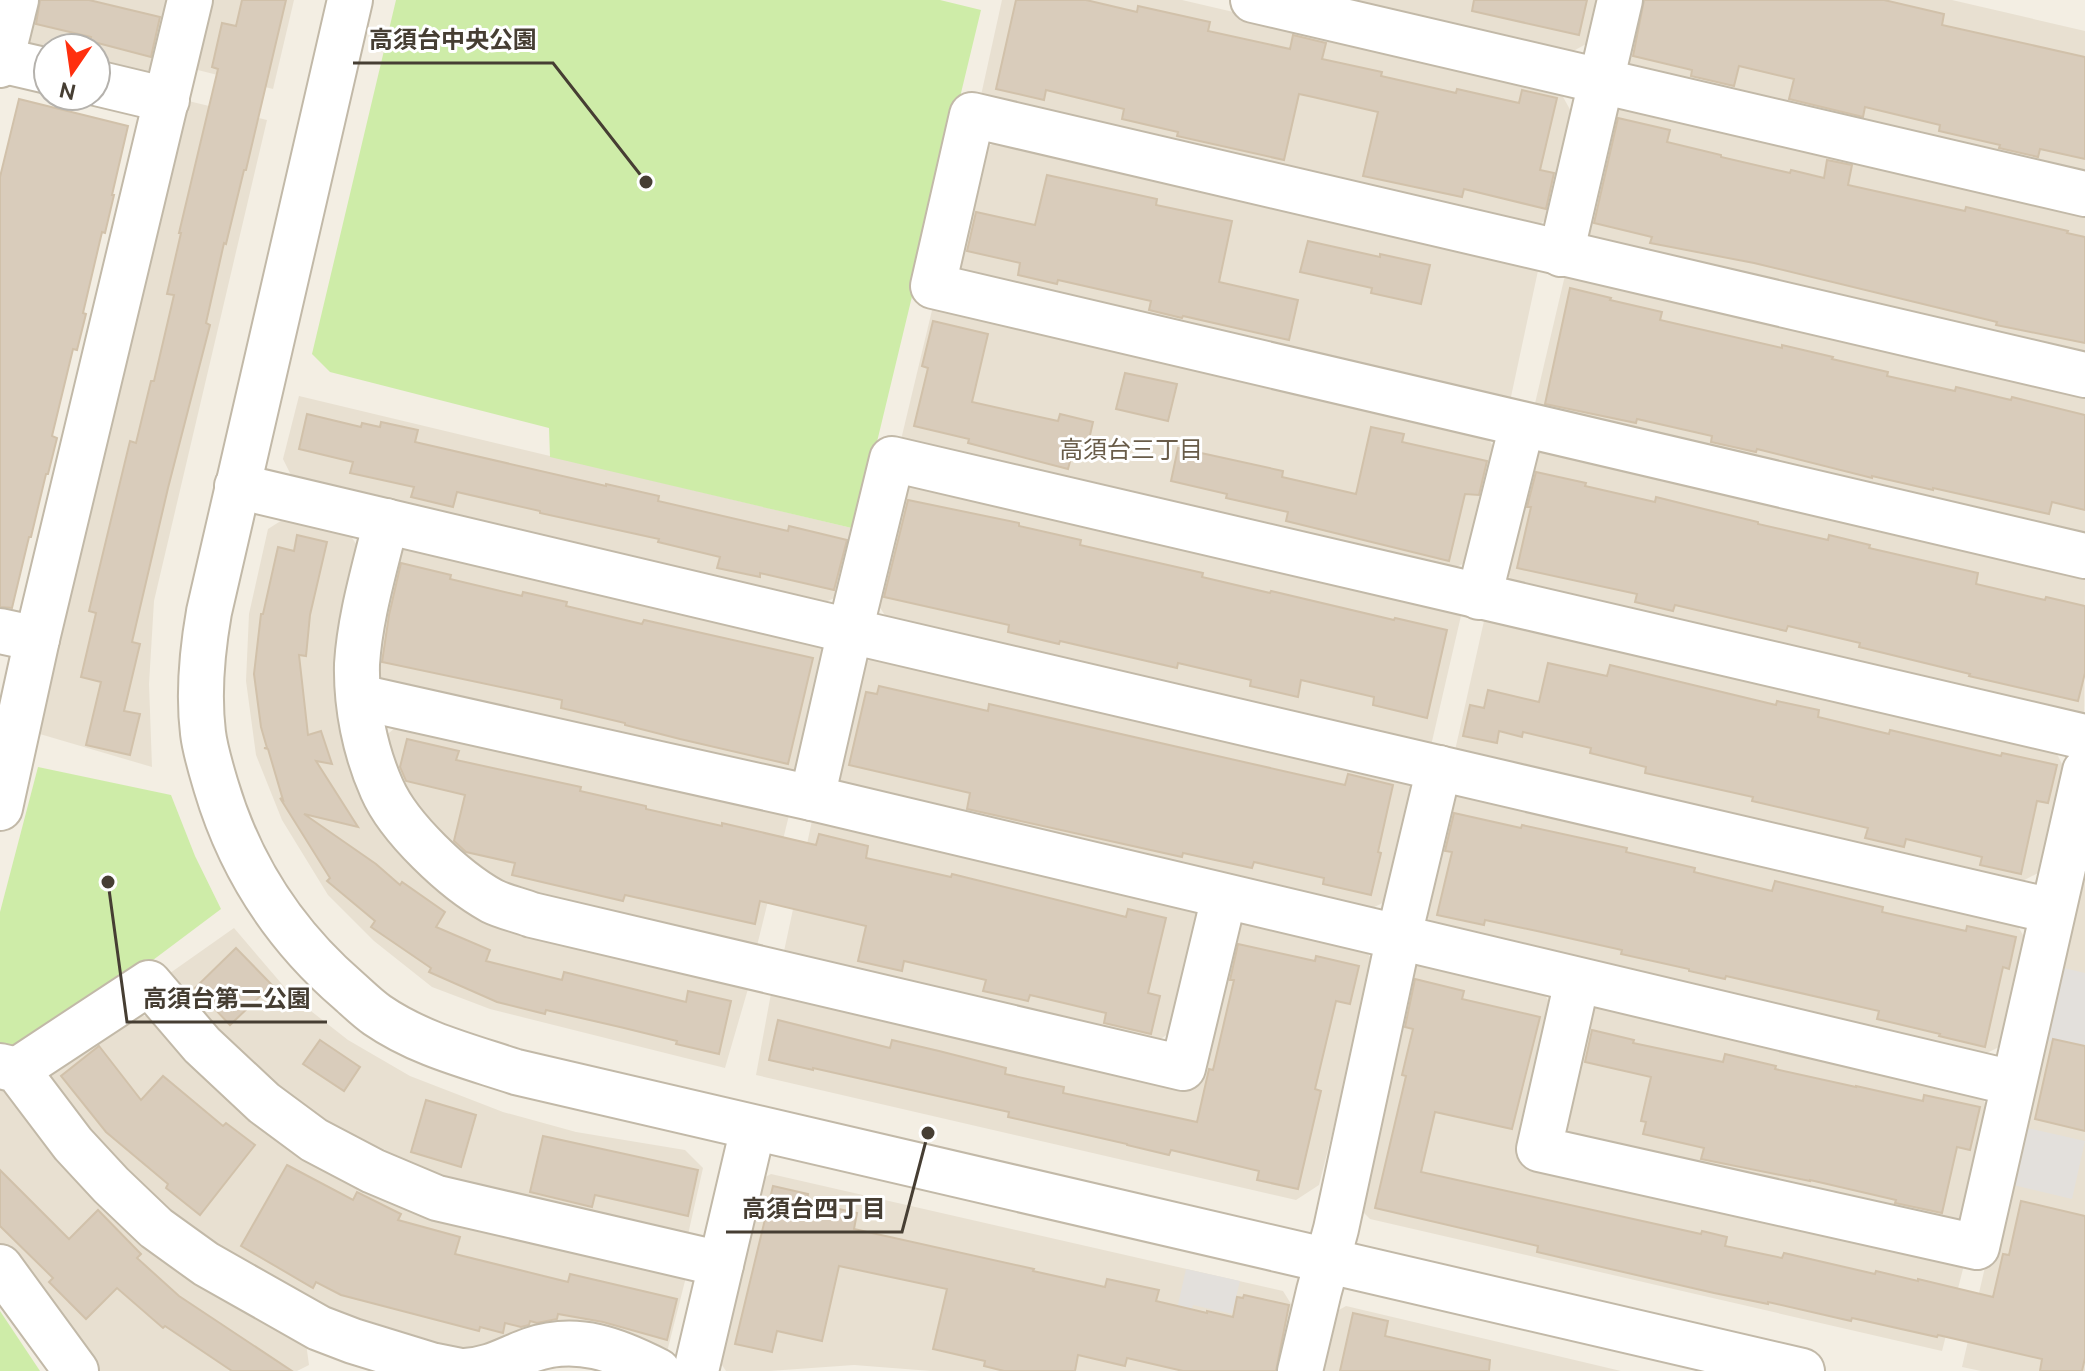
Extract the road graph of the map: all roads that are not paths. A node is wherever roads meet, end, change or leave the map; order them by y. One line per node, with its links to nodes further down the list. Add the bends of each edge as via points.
1 (16, 0): 6 (street)
2 (190, 0): 10 (street)
3 (350, 0): 15 (street)
4 (1253, 0): 8 (street)
5 (1620, 0): 8 (street)
6 (0, 62): 7 (street)
7 (32, 68)
8 (1601, 82): 11 (street); 12 (street)
9 (112, 87): 10 (street)
10 (167, 100): 20 (street)
11 (2085, 194)
12 (1561, 254): 13 (street); 14 (street, via 972,115 933,286)
13 (2085, 375)
14 (1522, 425): 17 (street); 18 (street)
15 (237, 486): 16 (street); 33 (street, via 202,649 203,736 225,817 243,859 304,948 376,1014 427,1043 516,1072)
16 (386, 521): 19 (street); 21 (street, via 359,638)
17 (2085, 556)
18 (1479, 597): 19 (street, via 892,459); 22 (street)
19 (850, 631): 23 (street); 25 (street)
20 (18, 635): 26 (street)
21 (359, 697): 25 (street); 27 (street, via 369,755 383,791 429,852 493,902 1183,1068)
22 (2085, 737)
23 (1439, 768): 28 (street); 29 (street)
24 (2085, 771): 28 (street)
25 (812, 798): 27 (street)
26 (0, 808)
27 (1224, 897): 29 (street)
28 (2052, 911): 32 (street)
29 (1399, 936): 30 (street); 34 (street)
30 (1577, 981): 32 (street); 32 (street, via 1539,1149 1977,1247)
31 (9, 1068): 35 (street, via 149,983 202,1045 264,1103 314,1140 373,1171 437,1198); 37 (street, via 73,1144 156,1228 206,1264 319,1328)
32 (2013, 1083)
33 (753, 1128): 34 (street); 35 (street)
34 (1327, 1262): 42 (street); 43 (street)
35 (721, 1264): 41 (street)
36 (0, 1267): 38 (street)
37 (345, 1356): 39 (street)
38 (76, 1371)
39 (463, 1371): 40 (street, via 483,1370 553,1344 574,1343 611,1350)
40 (658, 1371)
41 (696, 1371)
42 (1300, 1371)
43 (1802, 1371)

